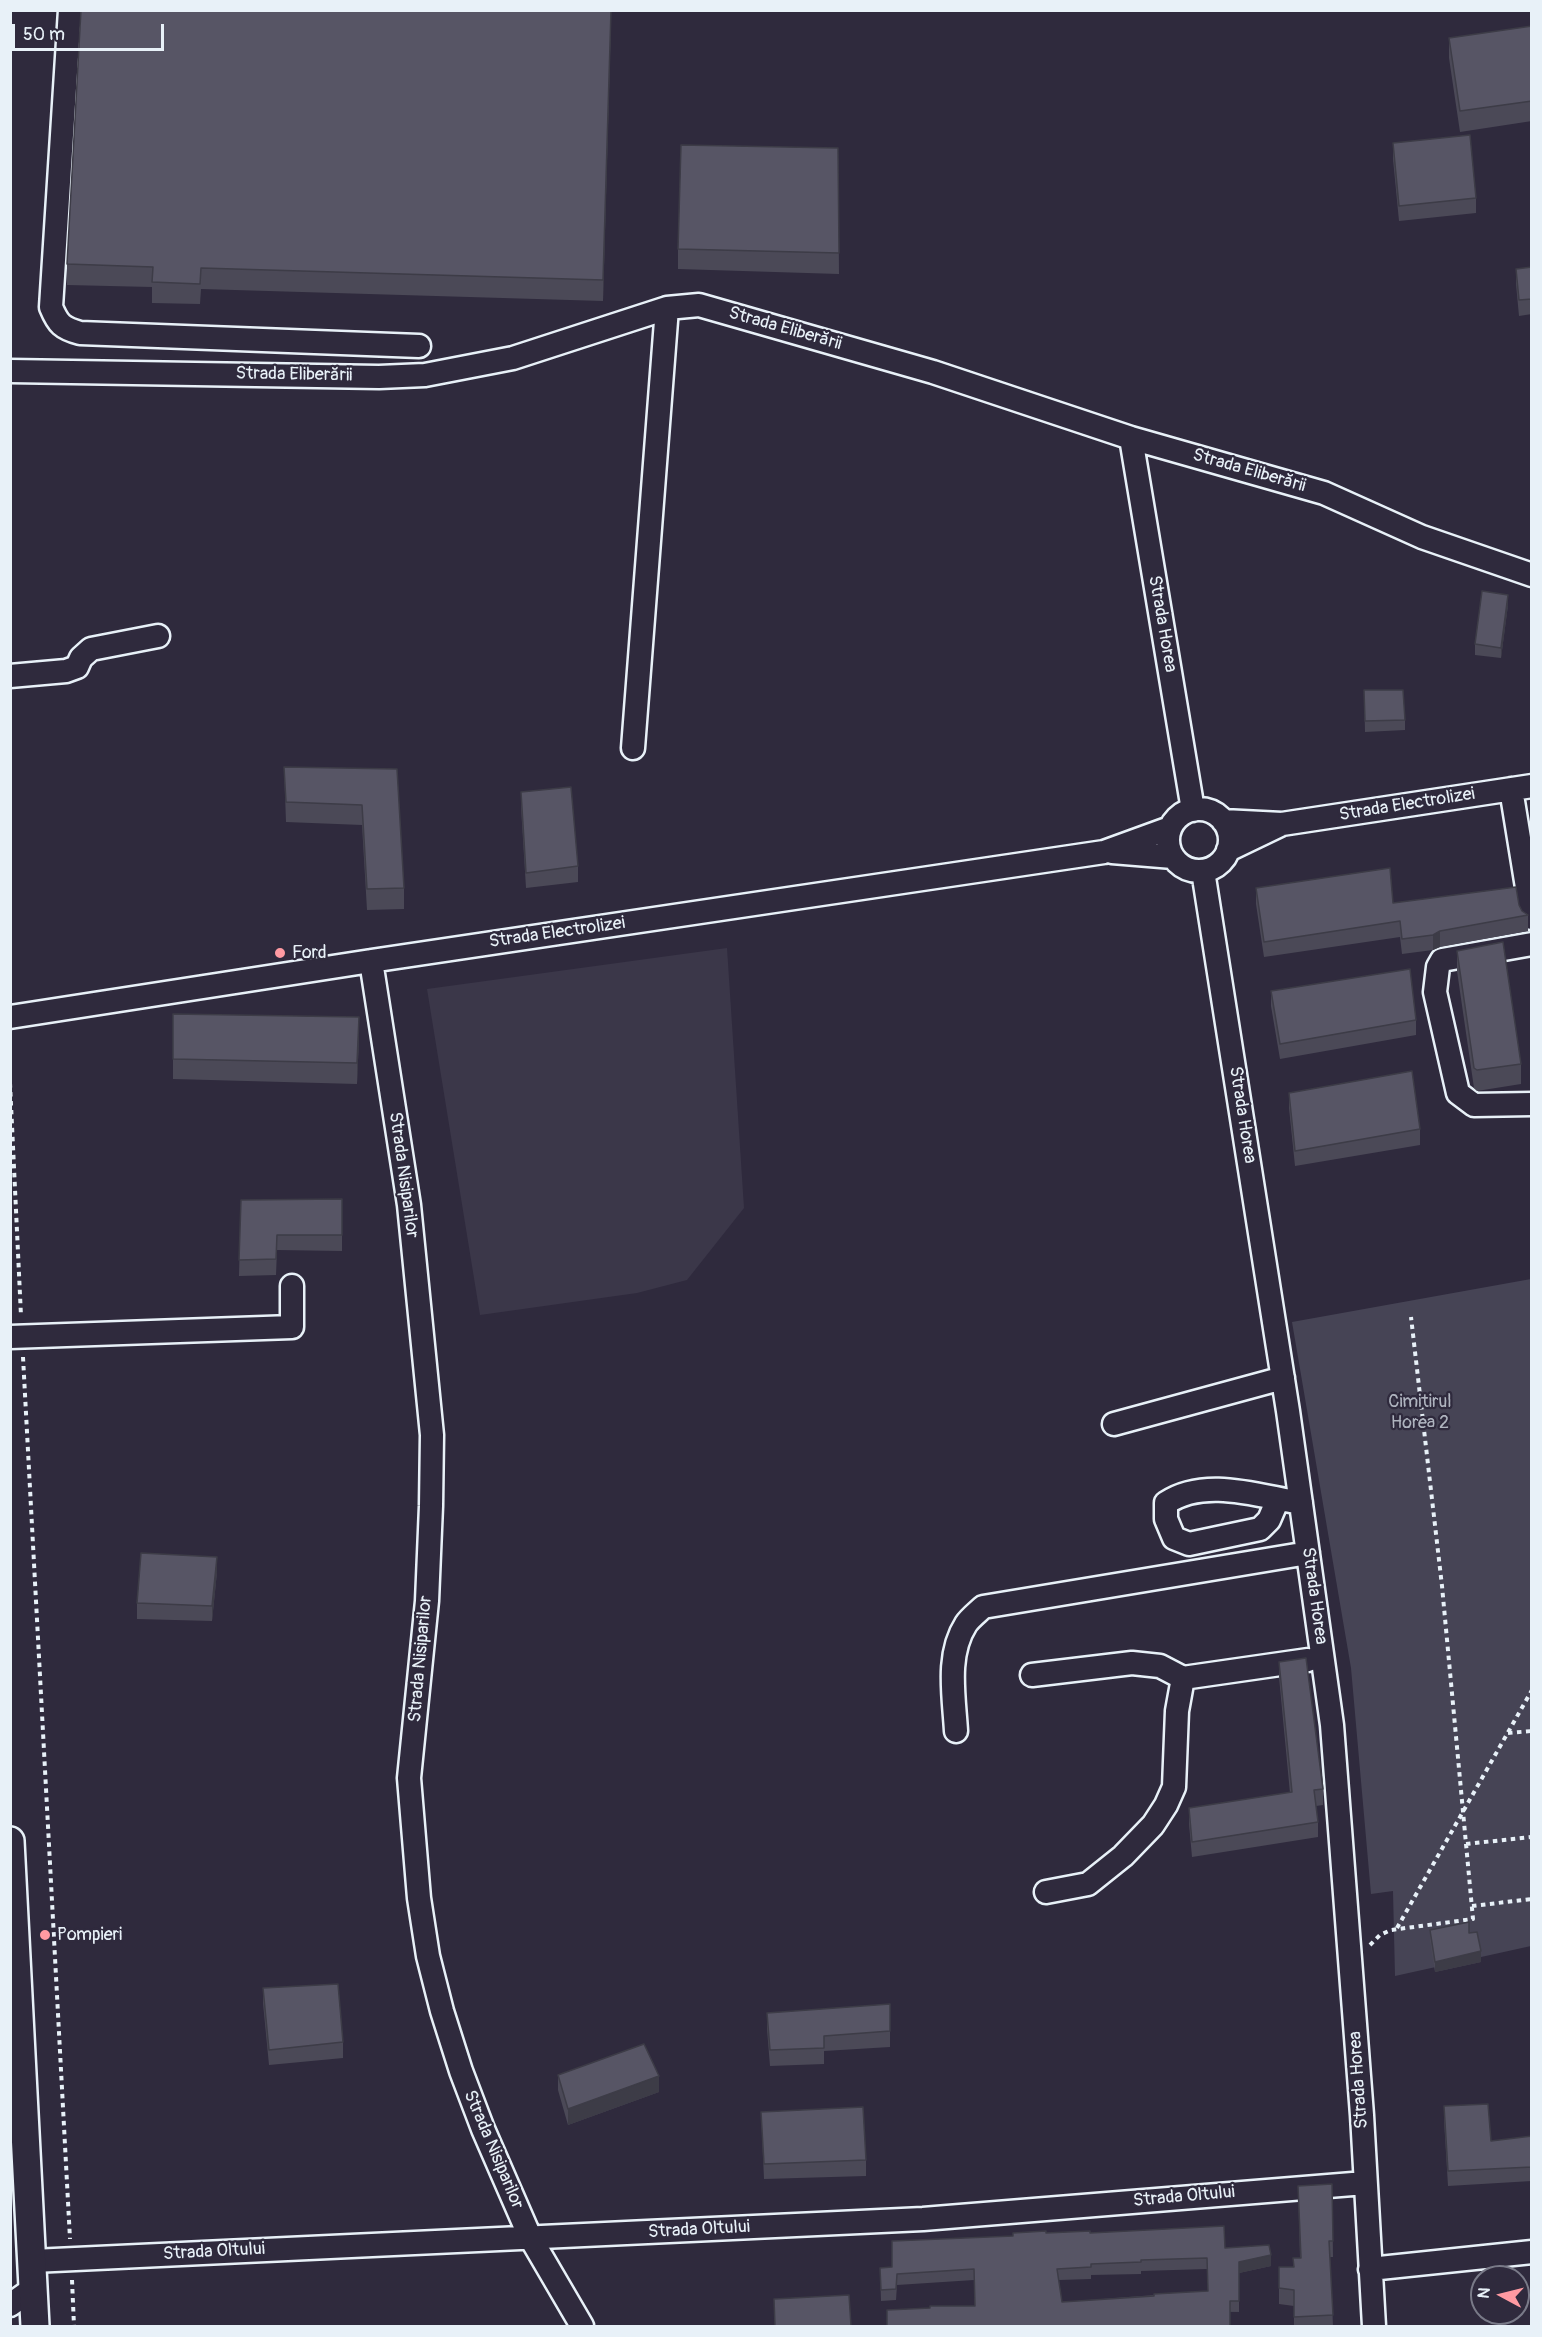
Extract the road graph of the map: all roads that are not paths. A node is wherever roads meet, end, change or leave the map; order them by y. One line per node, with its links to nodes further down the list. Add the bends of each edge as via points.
1 (70, 10): 3 (street, via 51,307 64,328 80,333)
2 (667, 308): 4 (street, Strada Eliberării, via 513,358 425,375); 5 (street, Strada Eliberării, via 699,305 743,316 933,372); 9 (street)
3 (419, 346)
4 (10, 371)
5 (1131, 438): 6 (street, Strada Eliberării, via 1324,494 1422,537); 11 (street, Strada Horea)
6 (1532, 575)
7 (158, 636): 8 (street, via 91,649 77,667 66,670)
8 (10, 676)
9 (633, 748)
10 (1521, 788): 13 (street, Strada Electrolizei); 19 (street)
11 (1193, 810): 12 (street, via 1210,811); 14 (street, via 1179,816)
12 (1223, 821): 13 (street, Strada Electrolizei); 15 (street, via 1228,832)
13 (1282, 824): 15 (street, Strada Electrolizei)
14 (1170, 828): 16 (street, Strada Electrolizei); 17 (street, via 1168,838)
15 (1228, 850): 18 (street, via 1218,864)
16 (1104, 852): 17 (street, Strada Electrolizei); 21 (street, Strada Electrolizei)
17 (1173, 857): 18 (street, via 1186,869)
18 (1203, 871): 26 (street, Strada Horea)
19 (1532, 918)
20 (1532, 944): 23 (street, via 1442,960 1435,992 1458,1094 1474,1105)
21 (372, 960): 22 (street, Strada Electrolizei); 39 (street, Strada Nisiparilor, via 409,1205 432,1435 427,1601 409,1778 418,1898 428,1956 461,2072)
22 (10, 1017)
23 (1532, 1104)
24 (292, 1286): 25 (street, via 292,1327)
25 (16, 1337)
26 (1283, 1378): 27 (street); 29 (street, Strada Horea)
27 (1114, 1424)
28 (1278, 1500): 29 (street)
29 (1301, 1503): 30 (street, Strada Horea)
30 (1308, 1553): 31 (street, Strada Horea); 34 (street, via 983,1607 967,1623 957,1645 953,1669)
31 (1322, 1657): 33 (street); 38 (street, Strada Horea, via 1332,1725)
32 (1032, 1675): 33 (street, via 1132,1663 1160,1666)
33 (1183, 1678): 36 (street, via 1177,1712 1174,1787 1166,1805 1124,1856 1088,1884)
34 (956, 1731)
35 (10, 1841): 37 (main road)
36 (1046, 1892)
37 (15, 2019): 41 (main road)
38 (1365, 2183): 39 (street, Strada Oltului, via 923,2219); 42 (street, Strada Horea)
39 (530, 2237): 41 (street, Strada Oltului); 46 (street, Strada Nisiparilor)
40 (1532, 2252): 42 (street)
41 (33, 2261): 43 (main road)
42 (1370, 2269): 47 (street, Strada Horea)
43 (34, 2288): 44 (street); 45 (main road)
44 (10, 2305)
45 (35, 2326)
46 (582, 2326)
47 (1374, 2326)

